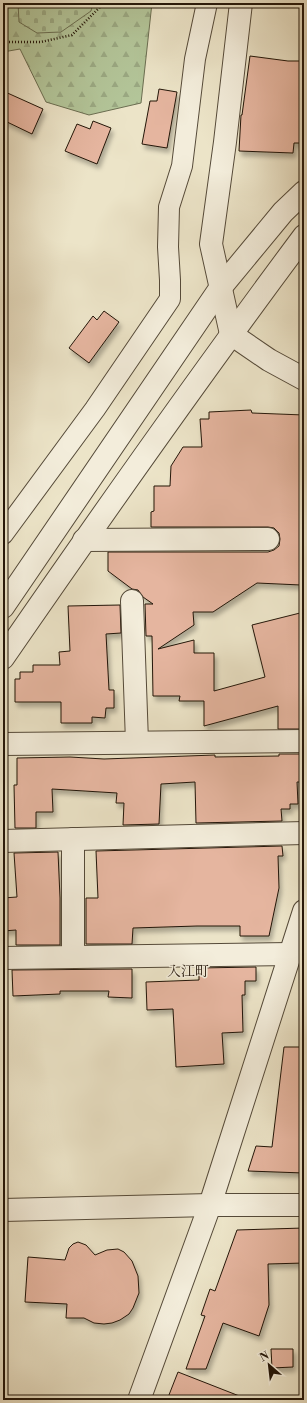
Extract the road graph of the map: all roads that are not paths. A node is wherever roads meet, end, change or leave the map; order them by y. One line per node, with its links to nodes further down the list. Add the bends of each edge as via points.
1 (207, 3): 8 (street, via 195,59 182,166 169,207 170,298 95,409)
2 (241, 3): 5 (street, via 211,244)
3 (304, 192): 5 (street, via 283,212)
4 (304, 236): 6 (street)
5 (221, 287): 6 (street); 12 (street)
6 (231, 334): 7 (street, via 269,360); 10 (street)
7 (304, 379)
8 (3, 534)
9 (268, 539): 10 (street)
10 (84, 540): 13 (street)
11 (132, 602): 15 (street)
12 (3, 607)
13 (3, 658)
14 (304, 741): 15 (street)
15 (137, 742): 16 (street)
16 (3, 744)
17 (304, 833): 18 (street)
18 (73, 839): 19 (street); 22 (street)
19 (3, 841)
20 (304, 911): 21 (street)
21 (290, 954): 22 (street); 24 (street)
22 (73, 956): 23 (street)
23 (3, 958)
24 (210, 1205): 25 (street); 26 (street); 27 (street)
25 (304, 1205)
26 (3, 1210)
27 (139, 1400)

